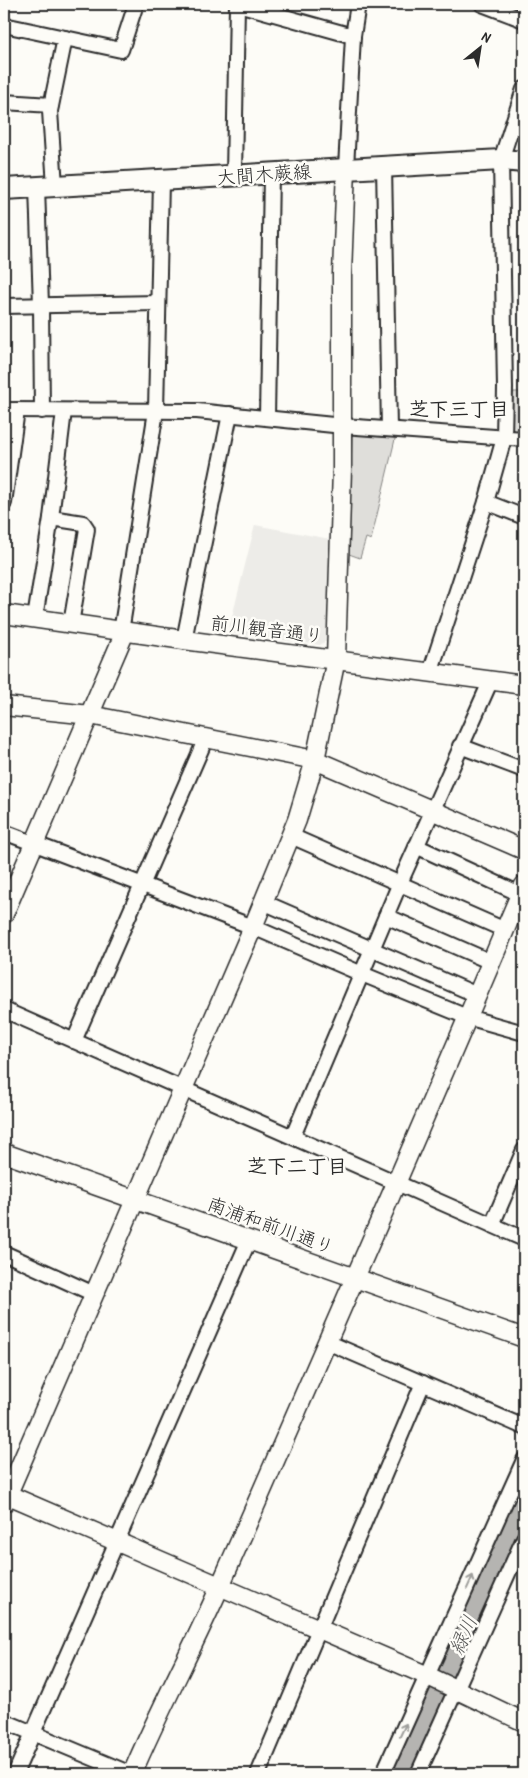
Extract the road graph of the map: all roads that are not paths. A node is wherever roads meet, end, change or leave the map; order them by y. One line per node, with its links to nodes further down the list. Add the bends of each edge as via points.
1 (136, 4): 8 (street, via 121,50)
2 (238, 4): 7 (street); 17 (street)
3 (358, 4): 7 (street)
4 (482, 4): 5 (street)
5 (524, 20)
6 (4, 26): 8 (street)
7 (354, 36): 15 (street)
8 (65, 38): 11 (street)
9 (524, 89): 12 (street)
10 (4, 102): 11 (street)
11 (51, 105): 19 (street)
12 (501, 160): 13 (main road, 大間木蕨線); 14 (main road, 大間木蕨線); 32 (street)
13 (524, 162)
14 (384, 166): 15 (main road, 大間木蕨線); 31 (street)
15 (346, 168): 16 (main road, 大間木蕨線); 30 (street, via 342,274)
16 (271, 174): 17 (main road, 大間木蕨線); 29 (street)
17 (234, 175): 18 (main road, 大間木蕨線)
18 (160, 180): 19 (main road, 大間木蕨線); 21 (street)
19 (46, 186): 20 (main road, 大間木蕨線); 22 (street)
20 (4, 189)
21 (158, 303): 22 (street); 27 (street)
22 (41, 305): 23 (street); 25 (street)
23 (4, 306)
24 (10, 410): 25 (street); 35 (street)
25 (42, 411): 26 (street)
26 (64, 411): 27 (street); 37 (street)
27 (156, 411): 28 (street); 41 (street)
28 (230, 414): 29 (street); 42 (street)
29 (267, 418): 30 (street)
30 (343, 426): 31 (street); 43 (street)
31 (389, 430): 32 (street)
32 (504, 438): 33 (street); 34 (street)
33 (524, 438)
34 (486, 502): 36 (street); 44 (street)
35 (4, 503)
36 (524, 517)
37 (51, 518): 39 (street); 40 (street, via 83,523 86,529)
38 (4, 614): 39 (street, 前川観音通り)
39 (34, 618): 40 (street, 前川観音通り)
40 (71, 624): 41 (street, 前川観音通り)
41 (123, 632): 42 (street, 前川観音通り); 48 (street)
42 (184, 640): 43 (street, 前川観音通り)
43 (336, 659): 44 (street, 前川観音通り); 51 (street)
44 (430, 673): 45 (street, 前川観音通り)
45 (491, 680): 46 (street, 前川観音通り); 50 (street)
46 (524, 685)
47 (4, 706): 48 (street)
48 (90, 715): 49 (street); 56 (street)
49 (206, 738): 51 (street); 60 (street)
50 (460, 746): 52 (street); 53 (street)
51 (315, 760): 53 (street); 55 (street)
52 (524, 770)
53 (433, 810): 57 (street); 58 (street)
54 (4, 832): 56 (street)
55 (291, 836): 59 (street); 62 (street)
56 (34, 843): 60 (street); 63 (street)
57 (416, 846): 59 (street); 61 (street)
58 (524, 850)
59 (400, 884): 64 (street); 66 (street)
60 (141, 885): 65 (street); 74 (street)
61 (522, 890): 66 (street)
62 (263, 902): 65 (street); 67 (street)
63 (4, 914)
64 (386, 916): 67 (street); 68 (street)
65 (253, 926): 69 (street); 75 (street)
66 (505, 930): 68 (street)
67 (372, 949): 69 (street); 70 (street)
68 (491, 962): 70 (street)
69 (362, 974): 72 (street); 76 (street)
70 (477, 995): 72 (street)
71 (4, 1010): 74 (street)
72 (467, 1017): 73 (street); 79 (street)
73 (524, 1033)
74 (74, 1041): 75 (street)
75 (183, 1089): 76 (street); 80 (street)
76 (293, 1136): 79 (street)
77 (524, 1150): 81 (street)
78 (4, 1153): 80 (street, 南浦和前川通り)
79 (396, 1182): 81 (street); 85 (street)
80 (136, 1199): 83 (street, 南浦和前川通り); 86 (street)
81 (492, 1225): 82 (street)
82 (524, 1239)
83 (249, 1240): 85 (street, 南浦和前川通り); 95 (street)
84 (4, 1253): 86 (street)
85 (356, 1278): 87 (street, 南浦和前川通り); 88 (street)
86 (94, 1294): 93 (street)
87 (524, 1338)
88 (327, 1342): 89 (street); 96 (street)
89 (422, 1383): 90 (street); 97 (street)
90 (524, 1428)
91 (524, 1460): 92 (street)
92 (519, 1488): 98 (street, one-way to 92)
93 (5, 1497): 95 (street)
94 (524, 1538): 99 (street)
95 (116, 1542): 96 (street); 102 (street)
96 (220, 1587): 97 (street); 104 (street)
97 (319, 1629): 98 (street); 105 (street)
98 (429, 1676): 99 (street); 106 (street, one-way to 98)
99 (455, 1689): 101 (street); 107 (street)
100 (4, 1721): 102 (street)
101 (524, 1722)
102 (33, 1733): 103 (street); 104 (street)
103 (15, 1774)
104 (132, 1774)
105 (258, 1774)
106 (383, 1774)
107 (418, 1774)

